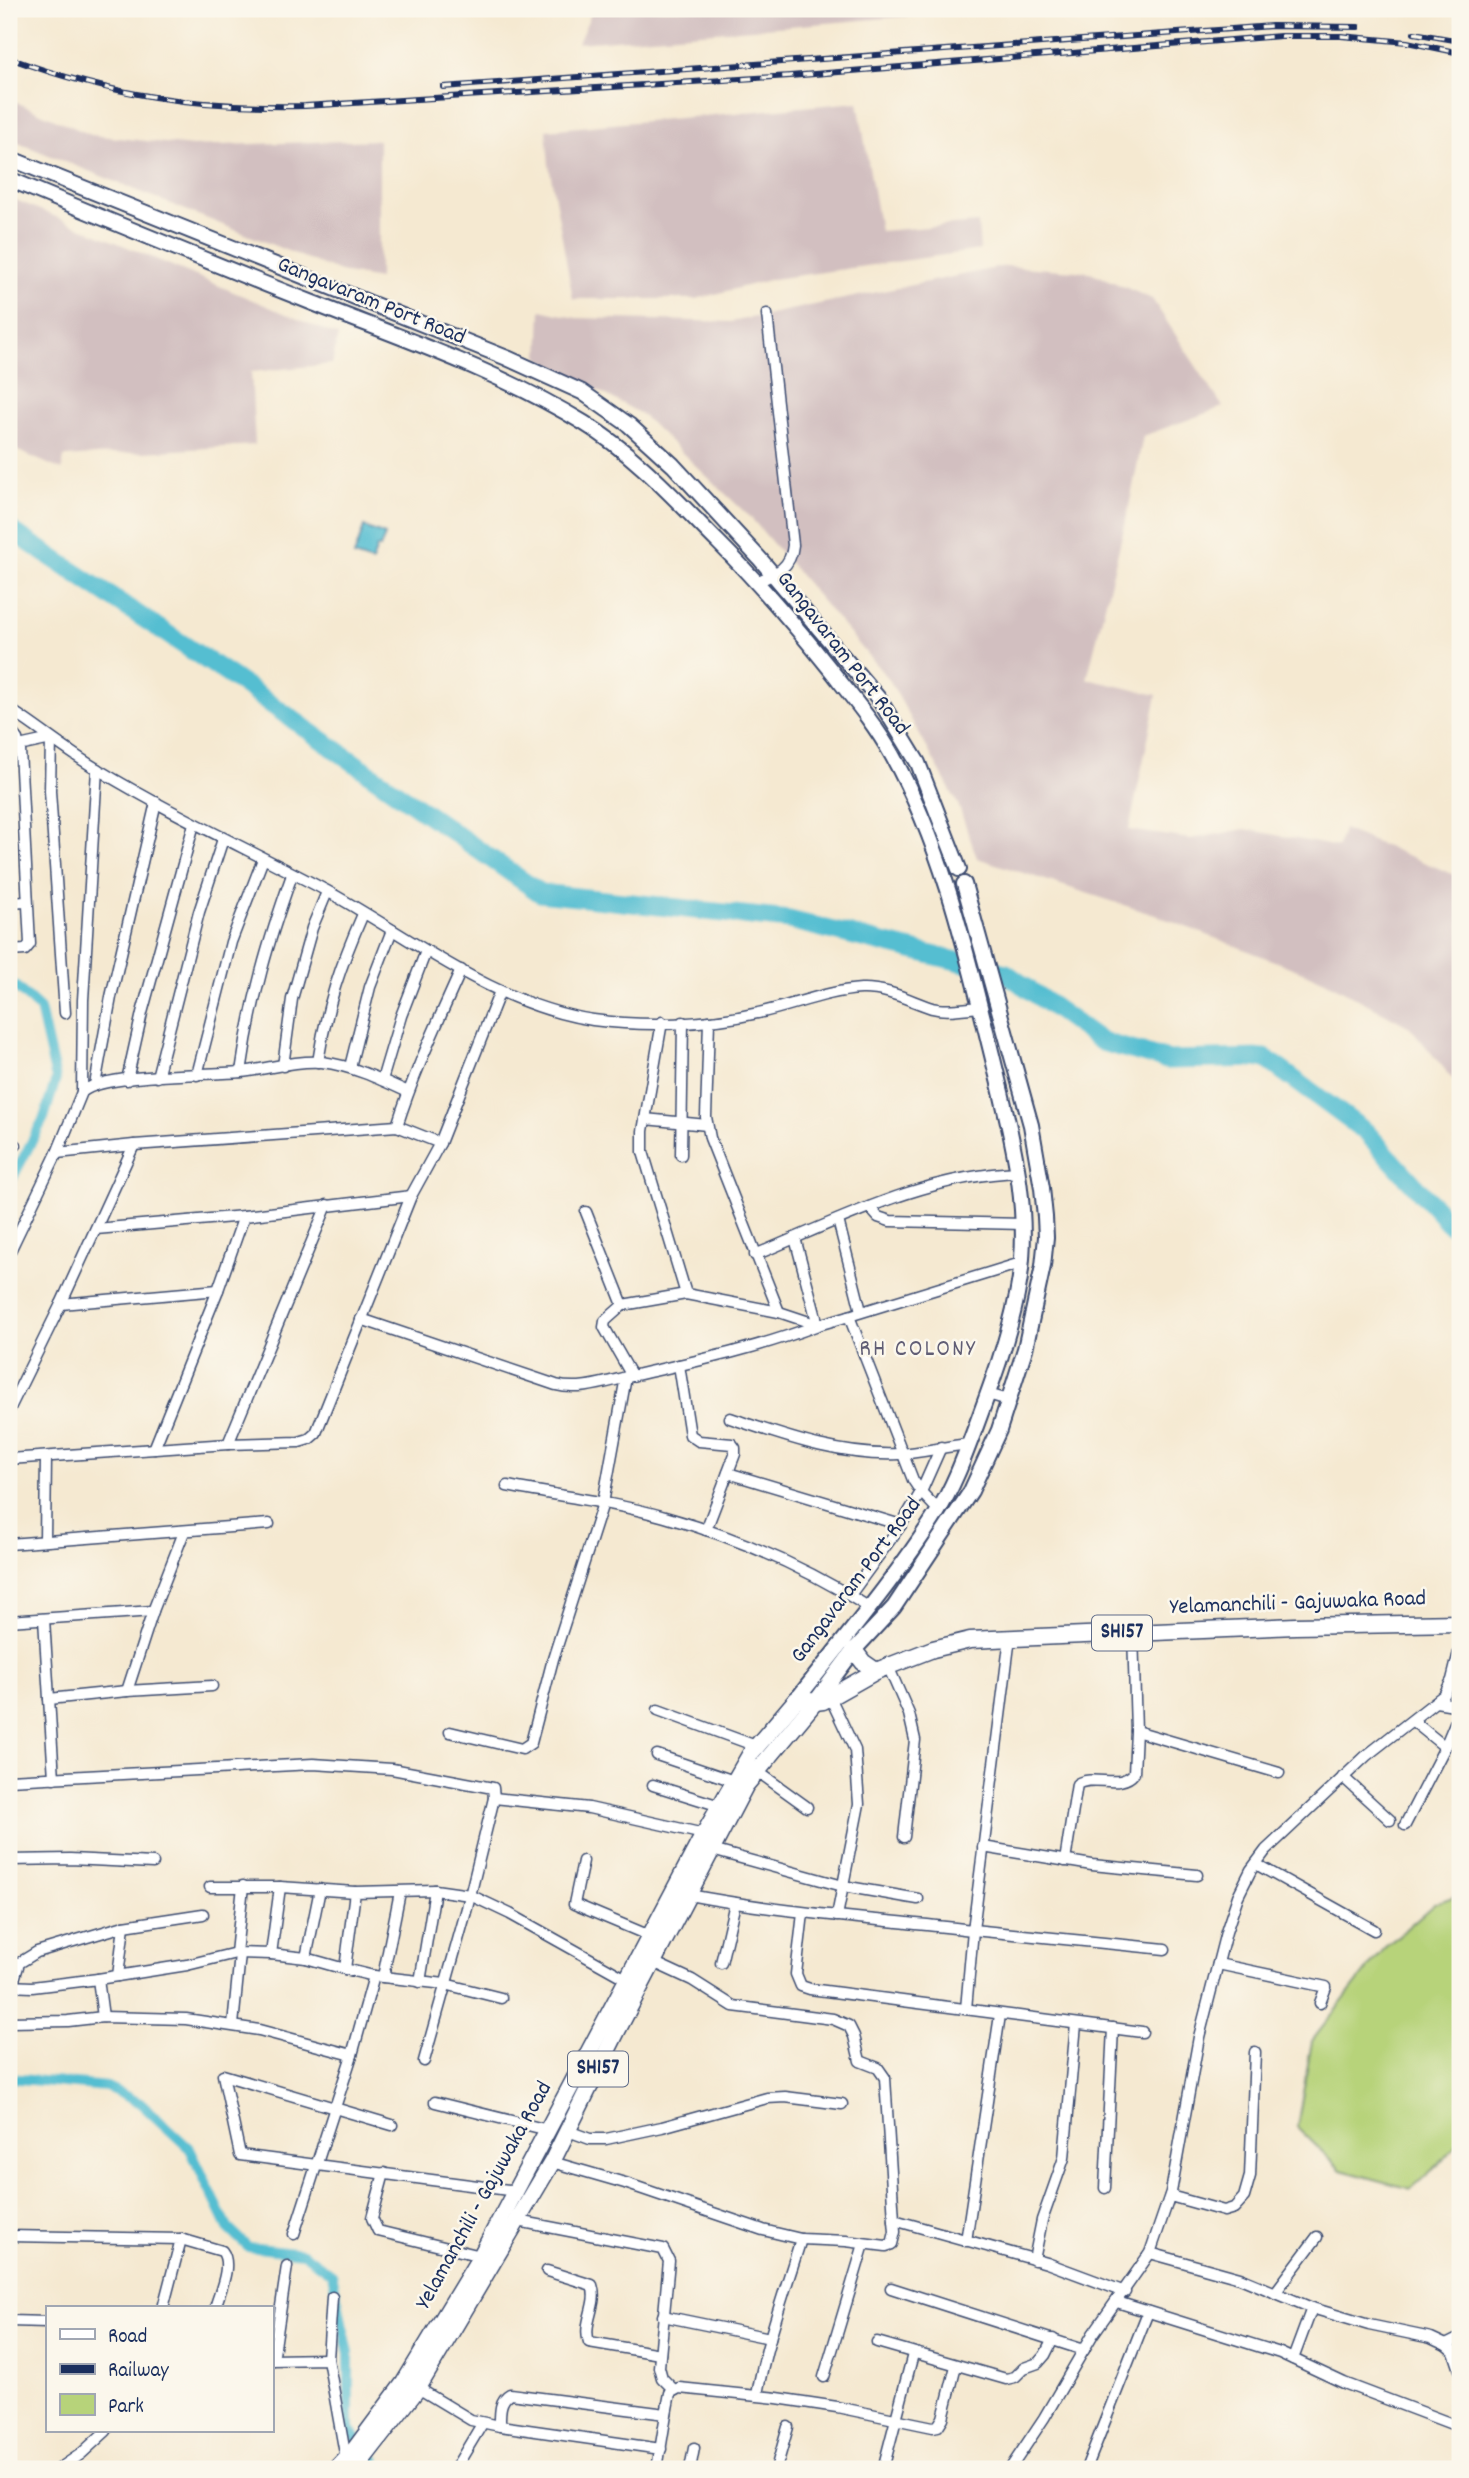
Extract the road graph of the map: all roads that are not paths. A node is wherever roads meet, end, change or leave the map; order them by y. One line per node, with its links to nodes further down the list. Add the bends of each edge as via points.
1 (9, 158): 4 (street, Gangavaram Port Road, via 507,358 582,393 629,425 673,465)
2 (9, 179): 5 (street, Gangavaram Port Road, via 532,394 618,447)
3 (767, 314): 4 (street, via 793,545 788,562)
4 (774, 575): 5 (street); 74 (street, Gangavaram Port Road, via 879,699 908,744 961,876 996,996 1031,1125 1046,1237 1035,1306)
5 (758, 581): 25 (street, Gangavaram Port Road, via 869,718 909,790 946,883)
6 (9, 709): 8 (street)
7 (9, 729): 9 (street)
8 (51, 739): 9 (street); 10 (street); 26 (street, via 50,791)
9 (19, 746): 17 (street)
10 (97, 769): 11 (street); 39 (street)
11 (156, 802): 12 (street); 38 (street)
12 (194, 824): 13 (street); 36 (street)
13 (223, 839): 14 (street); 35 (street, via 199,912)
14 (263, 859): 15 (street); 34 (street, via 231,943)
15 (292, 874): 16 (street); 33 (street, via 266,948)
16 (327, 892): 19 (street); 31 (street, via 292,999)
17 (26, 902): 18 (street); 21 (street, via 29,948)
18 (9, 903)
19 (363, 914): 20 (street); 30 (street, via 329,1000)
20 (392, 930): 22 (street); 32 (street, via 370,987)
21 (9, 951)
22 (426, 951): 23 (street); 37 (street)
23 (461, 970): 24 (street); 40 (street)
24 (502, 992): 29 (street, via 593,1020); 45 (street)
25 (979, 1003): 27 (street, via 941,1009 893,992 864,989); 49 (street, Gangavaram Port Road)
26 (65, 1013)
27 (709, 1021): 28 (street); 43 (street)
28 (683, 1022): 29 (street); 42 (street)
29 (662, 1023): 41 (street)
30 (318, 1062): 31 (street); 32 (street)
31 (283, 1066): 33 (street)
32 (350, 1067): 37 (street)
33 (242, 1072): 34 (street)
34 (197, 1075): 35 (street)
35 (157, 1077): 36 (street)
36 (127, 1080): 38 (street)
37 (382, 1080): 40 (street)
38 (95, 1085): 39 (street)
39 (82, 1092): 47 (street)
40 (408, 1092): 44 (street)
41 (645, 1119): 42 (street); 63 (street, via 643,1152)
42 (681, 1124): 43 (street); 48 (street)
43 (707, 1125): 60 (street)
44 (397, 1126): 45 (street); 46 (street)
45 (439, 1143): 50 (street)
46 (134, 1145): 47 (street); 57 (street)
47 (57, 1153): 59 (street)
48 (681, 1154)
49 (1012, 1172): 52 (street, via 944,1181); 56 (street, Gangavaram Port Road)
50 (411, 1196): 51 (street); 69 (street)
51 (327, 1205): 54 (street); 77 (street)
52 (869, 1207): 55 (street); 56 (street, via 890,1221)
53 (586, 1212): 65 (street)
54 (244, 1216): 57 (street); 62 (street)
55 (838, 1220): 58 (street); 66 (street)
56 (1018, 1224): 61 (street, Gangavaram Port Road)
57 (96, 1229): 64 (street)
58 (795, 1238): 60 (street); 70 (street)
59 (9, 1253)
60 (755, 1255): 67 (street)
61 (1021, 1263): 66 (street); 73 (street, Gangavaram Port Road, via 1006,1346)
62 (218, 1290): 64 (street); 80 (street)
63 (686, 1294): 65 (street); 67 (street)
64 (61, 1304): 75 (street)
65 (623, 1305): 72 (street, via 605,1321 604,1328)
66 (862, 1311): 68 (street)
67 (779, 1312): 70 (street)
68 (849, 1315): 70 (street); 81 (street)
69 (361, 1319): 72 (street, via 566,1388); 77 (street, via 316,1433 299,1442)
70 (818, 1325): 71 (street, via 786,1338)
71 (679, 1365): 72 (street); 84 (street, via 690,1435 699,1441 734,1446)
72 (629, 1377): 87 (street)
73 (988, 1394): 74 (street); 78 (street, Gangavaram Port Road)
74 (1009, 1400): 104 (street, Gangavaram Port Road, via 986,1462 966,1499 894,1607)
75 (9, 1410)
76 (730, 1418): 81 (street, via 824,1446)
77 (228, 1444): 80 (street)
78 (969, 1444): 79 (street); 88 (street, Gangavaram Port Road)
79 (941, 1447): 81 (street); 86 (street)
80 (154, 1449): 82 (street)
81 (901, 1454): 86 (street)
82 (46, 1457): 83 (street); 93 (street)
83 (9, 1459)
84 (728, 1474): 90 (street); 91 (street)
85 (507, 1486): 87 (street)
86 (920, 1492): 88 (street); 90 (street)
87 (603, 1503): 91 (street); 116 (street, via 531,1743 522,1749)
88 (939, 1511): 96 (street, Gangavaram Port Road)
89 (269, 1524): 92 (street)
90 (901, 1525): 95 (street)
91 (706, 1530): 95 (street, via 759,1550)
92 (184, 1532): 93 (street); 97 (street)
93 (45, 1541): 94 (street)
94 (9, 1544)
95 (850, 1595): 96 (street)
96 (870, 1608): 109 (street, Gangavaram Port Road)
97 (153, 1611): 98 (street); 107 (street)
98 (44, 1619): 99 (street); 108 (street)
99 (9, 1621)
100 (1460, 1623): 101 (main road, Yelamanchili - Gajuwaka Road / SH157)
101 (1133, 1632): 102 (main road, Yelamanchili - Gajuwaka Road / SH157); 115 (street)
102 (1010, 1637): 105 (main road, Yelamanchili - Gajuwaka Road / SH157, via 933,1649); 134 (street)
103 (1460, 1648): 111 (street, via 1452,1680)
104 (854, 1650): 105 (main road, via 863,1662); 110 (street, Gangavaram Port Road)
105 (882, 1669): 110 (main road, Yelamanchili - Gajuwaka Road / SH157); 133 (street, via 909,1714 915,1740)
106 (212, 1686): 107 (street)
107 (127, 1691): 108 (street)
108 (49, 1699): 123 (street)
109 (797, 1699): 110 (main road); 117 (main road, Yelamanchili - Gajuwaka Road / SH157)
110 (822, 1700): 120 (main road, Yelamanchili - Gajuwaka Road / SH157); 143 (street, via 855,1750 859,1804)
111 (1436, 1702): 112 (street); 114 (street)
112 (1460, 1709): 118 (street)
113 (658, 1710): 117 (street)
114 (1413, 1721): 118 (street); 122 (street)
115 (1136, 1731): 121 (street); 138 (street, via 1136,1766 1131,1777 1077,1784)
116 (450, 1732)
117 (756, 1746): 125 (main road, Yelamanchili - Gajuwaka Road / SH157)
118 (1445, 1747): 131 (street)
119 (657, 1755): 125 (street)
120 (757, 1771): 129 (street); 135 (main road, Yelamanchili - Gajuwaka Road / SH157)
121 (1279, 1773)
122 (1343, 1777): 130 (street); 140 (street)
123 (54, 1778): 124 (street); 127 (street, via 338,1764 488,1786)
124 (9, 1780)
125 (734, 1781): 128 (main road, Yelamanchili - Gajuwaka Road / SH157)
126 (653, 1785): 128 (street)
127 (495, 1798): 132 (street, via 589,1808); 150 (street)
128 (720, 1806): 132 (main road, Yelamanchili - Gajuwaka Road / SH157)
129 (807, 1807)
130 (1390, 1820)
131 (1405, 1825)
132 (704, 1834): 160 (main road, Yelamanchili - Gajuwaka Road / SH157)
133 (904, 1836)
134 (983, 1847): 138 (street); 158 (street)
135 (712, 1850): 143 (street); 151 (main road, Yelamanchili - Gajuwaka Road / SH157)
136 (9, 1860): 139 (street)
137 (583, 1861): 160 (street, via 574,1904)
138 (1065, 1861): 141 (street)
139 (152, 1863)
140 (1256, 1864): 159 (street); 167 (street, via 1238,1896)
141 (1197, 1875)
142 (243, 1886): 144 (street); 145 (street); 162 (street)
143 (843, 1886): 152 (street); 156 (street)
144 (210, 1887)
145 (280, 1887): 146 (street); 163 (street)
146 (320, 1889): 148 (street); 164 (street)
147 (435, 1890): 149 (street); 150 (street); 173 (street)
148 (355, 1892): 149 (street); 168 (street)
149 (401, 1892): 170 (street)
150 (470, 1895): 172 (street); 174 (street)
151 (689, 1895): 153 (street); 165 (main road, Yelamanchili - Gajuwaka Road / SH157)
152 (918, 1899)
153 (735, 1903): 154 (street); 166 (street)
154 (803, 1913): 156 (street); 178 (street, via 796,1974 801,1986)
155 (204, 1914): 157 (street)
156 (837, 1916): 158 (street)
157 (124, 1926): 169 (street); 175 (street, via 37,1952 19,1963)
158 (974, 1930): 161 (street); 178 (street)
159 (1374, 1930)
160 (650, 1936): 172 (main road, Yelamanchili - Gajuwaka Road / SH157)
161 (1165, 1949)
162 (238, 1954): 163 (street); 169 (street); 183 (street)
163 (271, 1954): 164 (street)
164 (306, 1958): 168 (street)
165 (653, 1962): 194 (main road, Yelamanchili - Gajuwaka Road / SH157); 201 (street, via 733,2006 833,2019 849,2026 860,2061 878,2068 885,2078)
166 (721, 1963)
167 (1218, 1964): 177 (street, via 1326,1987); 200 (street, via 1199,2037)
168 (345, 1969): 170 (street)
169 (118, 1976): 171 (street)
170 (378, 1976): 173 (street); 187 (street)
171 (98, 1979): 175 (street); 180 (street)
172 (628, 1980): 193 (main road, Yelamanchili - Gajuwaka Road / SH157)
173 (420, 1982): 174 (street)
174 (445, 1984): 176 (street); 188 (street)
175 (10, 1986)
176 (501, 1998)
177 (1320, 2003)
178 (965, 2010): 179 (street)
179 (1000, 2015): 182 (street); 208 (street)
180 (103, 2017): 181 (street); 183 (street)
181 (9, 2022)
182 (1076, 2024): 184 (street); 212 (street, via 1064,2158)
183 (233, 2025): 187 (street)
184 (1113, 2028): 185 (street); 198 (street)
185 (1142, 2032)
186 (1255, 2052): 200 (street, via 1250,2176 1244,2197 1224,2211)
187 (352, 2055): 191 (street)
188 (424, 2061)
189 (435, 2102): 193 (street)
190 (842, 2104): 194 (street, via 768,2098 606,2139)
191 (335, 2108): 192 (street); 196 (street); 196 (street, via 223,2075 240,2155)
192 (393, 2125)
193 (548, 2130): 199 (main road, Yelamanchili - Gajuwaka Road / SH157)
194 (568, 2131): 195 (main road, Yelamanchili - Gajuwaka Road / SH157)
195 (552, 2162): 202 (main road, Yelamanchili - Gajuwaka Road / SH157); 207 (street)
196 (315, 2165): 197 (street); 203 (street)
197 (384, 2174): 199 (street); 211 (street, via 372,2218 377,2231)
198 (1105, 2188)
199 (516, 2191): 211 (main road, Yelamanchili - Gajuwaka Road / SH157)
200 (1170, 2196): 210 (street)
201 (894, 2220): 208 (street); 209 (street, via 892,2244)
202 (518, 2221): 224 (street, via 663,2249 669,2261); 242 (main road, Yelamanchili - Gajuwaka Road / SH157)
203 (294, 2234)
204 (9, 2236): 206 (street)
205 (1317, 2236): 217 (street)
206 (181, 2239): 220 (street); 221 (street, via 227,2256)
207 (802, 2239): 209 (street); 227 (street)
208 (966, 2241): 212 (street)
209 (864, 2244): 241 (street)
210 (1150, 2253): 216 (street); 217 (street)
211 (481, 2256): 245 (main road, Yelamanchili - Gajuwaka Road / SH157)
212 (1034, 2260): 216 (street)
213 (287, 2266): 233 (street)
214 (547, 2271): 234 (street, via 592,2285 589,2342)
215 (891, 2288): 228 (street)
216 (1125, 2292): 219 (street)
217 (1275, 2293): 222 (street)
218 (332, 2297): 236 (street)
219 (1117, 2302): 223 (street); 232 (street)
220 (164, 2306)
221 (216, 2306)
222 (1312, 2308): 231 (street); 237 (street)
223 (1148, 2312): 237 (street); 263 (street)
224 (663, 2316): 227 (street); 234 (street)
225 (9, 2321): 226 (street)
226 (46, 2322)
227 (770, 2338): 244 (street)
228 (1053, 2339): 232 (street); 239 (street, via 1042,2359 1011,2379)
229 (1459, 2339): 231 (street)
230 (877, 2342): 235 (street)
231 (1446, 2345): 240 (street, via 1454,2352)
232 (1084, 2350): 262 (street)
233 (273, 2354)
234 (660, 2354): 243 (street, via 659,2374)
235 (913, 2354): 239 (street); 247 (street)
236 (328, 2359): 238 (street); 255 (street)
237 (1293, 2359): 251 (street, via 1343,2384)
238 (273, 2360)
239 (956, 2366): 247 (street, via 938,2426)
240 (1460, 2370)
241 (824, 2377)
242 (418, 2388): 245 (main road, Yelamanchili - Gajuwaka Road / SH157); 248 (street)
243 (674, 2390): 244 (street); 246 (street)
244 (757, 2395): 247 (street)
245 (400, 2401): 255 (main road, Yelamanchili - Gajuwaka Road / SH157)
246 (666, 2414): 249 (street, via 517,2393 505,2397); 254 (street)
247 (895, 2419): 261 (street)
248 (482, 2424): 249 (street); 257 (street)
249 (500, 2426): 254 (street)
250 (788, 2427): 260 (street)
251 (1460, 2427)
252 (105, 2432): 256 (street)
253 (694, 2448): 259 (street)
254 (661, 2449): 258 (street)
255 (350, 2463)
256 (59, 2469)
257 (455, 2469)
258 (657, 2469)
259 (690, 2469)
260 (776, 2469)
261 (883, 2469)
262 (1010, 2469)
263 (1086, 2469)

